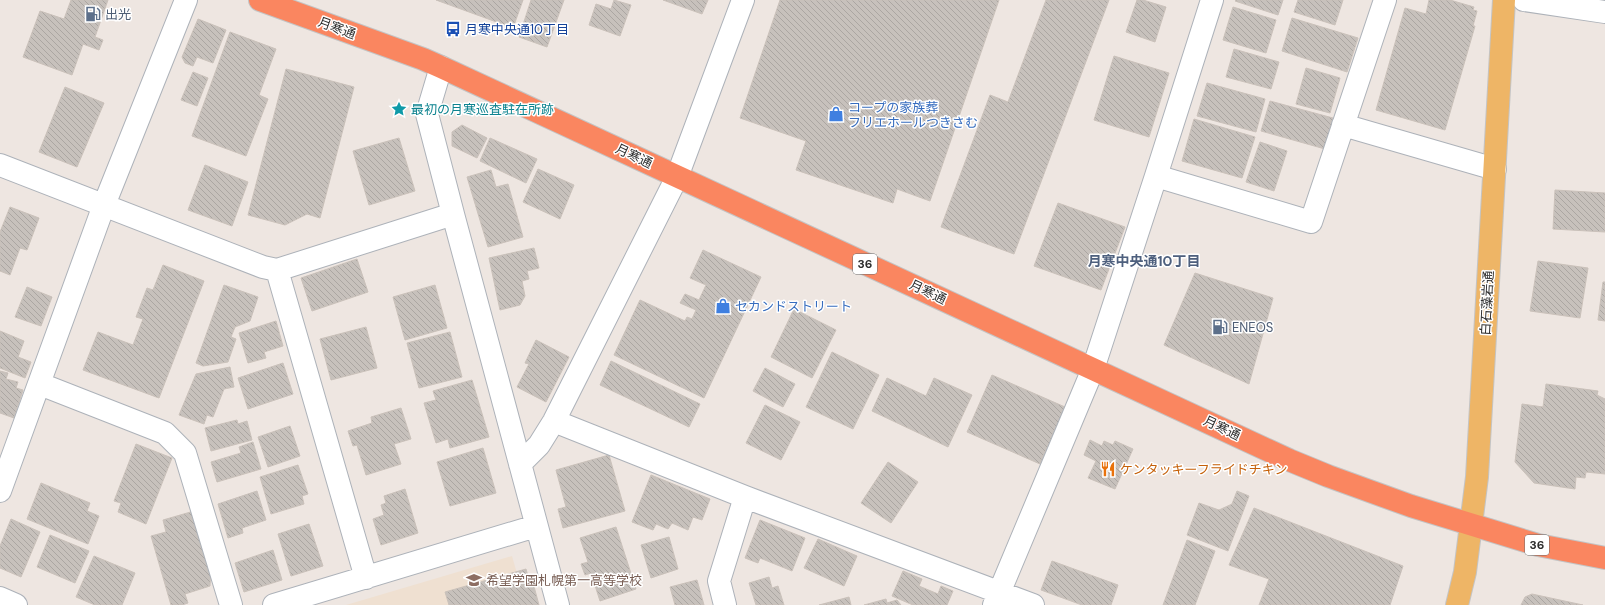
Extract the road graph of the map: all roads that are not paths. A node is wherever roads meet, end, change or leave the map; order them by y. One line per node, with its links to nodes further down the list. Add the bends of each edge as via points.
1 (186, 0): 15 (street)
2 (260, 0): 9 (highway, 月寒通 / 36)
3 (743, 0): 14 (street)
4 (1212, 0): 13 (street)
5 (1385, 0): 10 (street)
6 (1504, 0): 12 (main road, 白石藻岩通)
7 (1524, 0): 8 (street)
8 (1605, 12)
9 (441, 67): 14 (highway, 月寒通 / 36); 16 (street, via 427,114)
10 (1343, 125): 12 (street); 13 (street, via 1311,222)
11 (0, 165): 15 (street)
12 (1495, 169): 24 (main road, 白石藻岩通)
13 (1156, 176): 18 (street)
14 (677, 177): 18 (highway, 月寒通 / 36); 20 (street)
15 (104, 205): 17 (street, via 263,267); 19 (street)
16 (453, 214): 17 (street); 21 (street)
17 (277, 270): 27 (street)
18 (1093, 369): 24 (highway, 月寒通 / 36, via 1328,476 1411,506); 29 (street)
19 (40, 384): 22 (street); 31 (street, via 165,433 185,453)
20 (554, 421): 21 (street, via 539,444); 23 (street)
21 (520, 464): 25 (street)
22 (0, 491)
23 (745, 497): 29 (street); 34 (street, via 719,581)
24 (1472, 524): 26 (highway, 月寒通 / 36, via 1538,545); 36 (main road, 白石藻岩通)
25 (536, 526): 27 (street); 33 (street)
26 (1605, 558)
27 (366, 578): 32 (street)
28 (0, 598): 30 (street)
29 (997, 599): 35 (street)
30 (16, 605)
31 (231, 605)
32 (274, 605)
33 (558, 605)
34 (725, 605)
35 (1033, 605)
36 (1457, 605)

